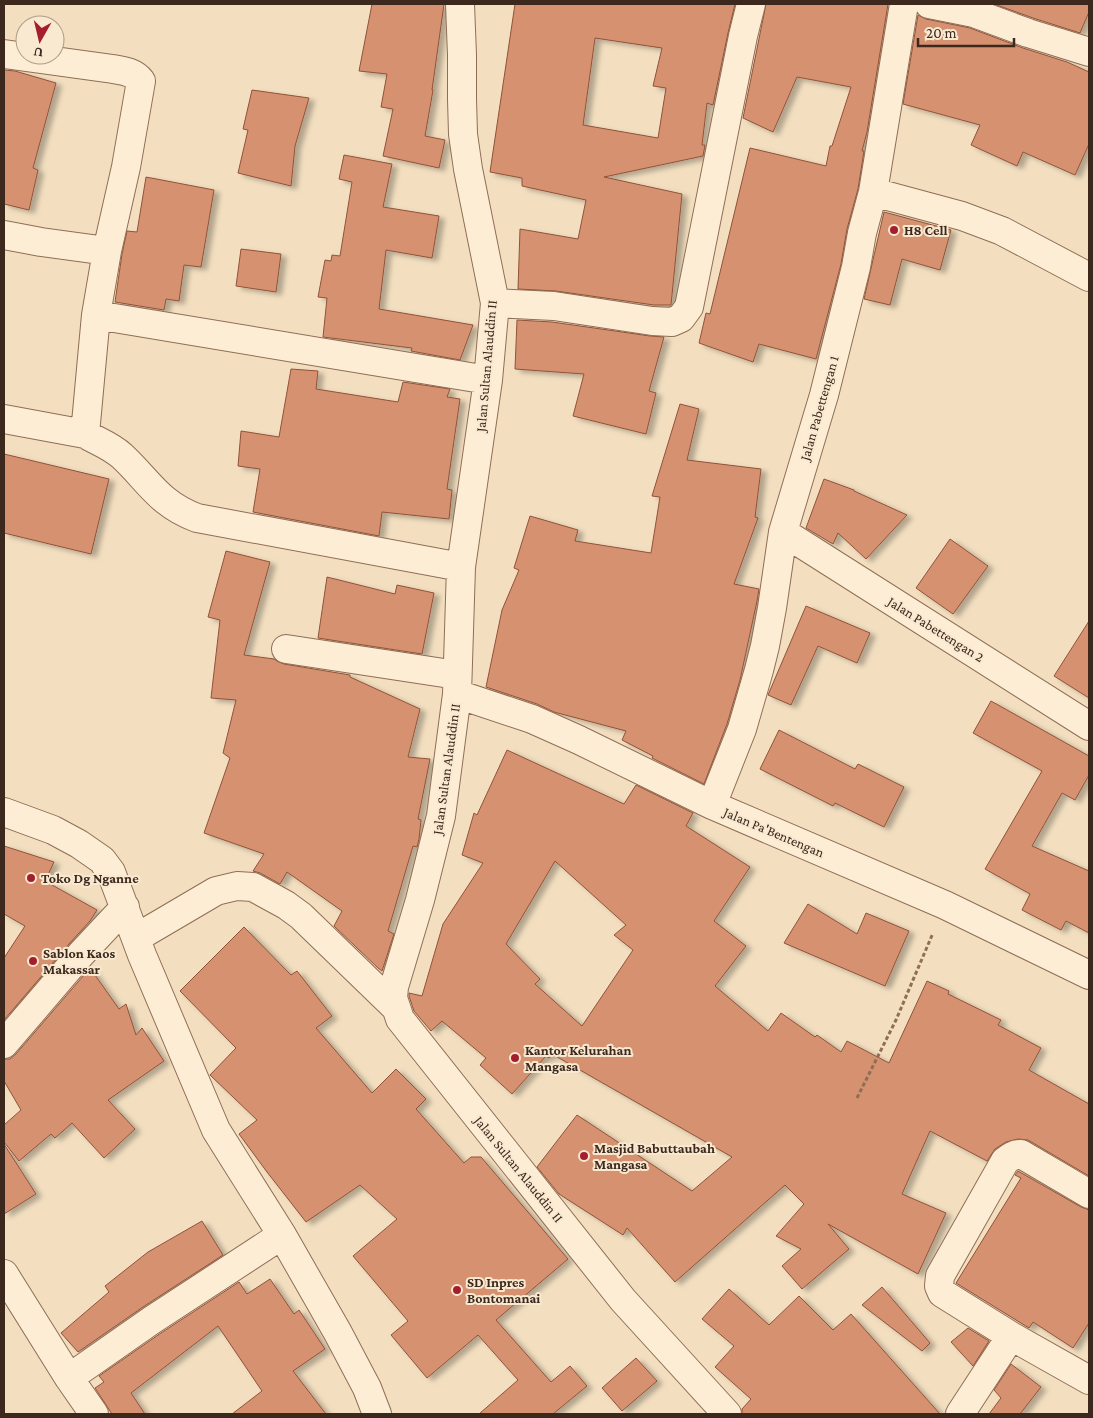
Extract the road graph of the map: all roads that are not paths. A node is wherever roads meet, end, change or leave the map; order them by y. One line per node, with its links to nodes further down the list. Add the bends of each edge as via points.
1 (460, 4): 11 (street, Jalan Sultan Alauddin II, via 463,134)
2 (751, 4): 11 (street, via 688,307 681,318 672,322 652,321 554,306)
3 (904, 4): 7 (street, Jalan Pabettengan 1)
4 (929, 4): 5 (street, via 974,13)
5 (1089, 52)
6 (4, 54): 9 (street, via 113,68 130,72 141,82)
7 (873, 192): 10 (street, via 962,216 1002,232); 16 (street, Jalan Pabettengan 1, via 824,396)
8 (4, 235): 9 (street)
9 (107, 251): 12 (street)
10 (1089, 277)
11 (495, 302): 13 (street, Jalan Sultan Alauddin II)
12 (96, 315): 13 (street); 15 (street)
13 (488, 380): 17 (street, Jalan Sultan Alauddin II)
14 (4, 419): 15 (street)
15 (84, 434): 17 (street, via 113,448 163,500 185,514)
16 (784, 532): 20 (street, Jalan Pabettengan 2); 21 (street, Jalan Pabettengan 1, via 759,670 742,729)
17 (461, 567): 19 (street, Jalan Sultan Alauddin II)
18 (286, 649): 19 (street, Jalan Pa'Bentengan)
19 (457, 685): 21 (street, Jalan Pa'Bentengan, via 608,753); 26 (street, Jalan Sultan Alauddin II, via 441,816 394,987)
20 (1089, 726)
21 (712, 806): 25 (street, Jalan Pa'Bentengan, via 945,905)
22 (4, 812): 23 (street, via 53,830 102,860 111,872)
23 (125, 907): 24 (street); 27 (street)
24 (136, 938): 26 (street, via 216,892 237,886 253,887 301,916); 29 (street, via 216,1130)
25 (1089, 975)
26 (395, 1007): 36 (street, Jalan Sultan Alauddin II, via 400,1019 623,1300)
27 (4, 1044)
28 (1089, 1194): 31 (street, via 1020,1154 1010,1157 940,1276 942,1293)
29 (282, 1235): 32 (street); 35 (street, via 338,1333)
30 (7, 1289): 32 (street)
31 (1011, 1336): 33 (street); 37 (street)
32 (69, 1378): 34 (street)
33 (1089, 1380)
34 (94, 1414)
35 (377, 1414)
36 (727, 1414)
37 (960, 1414)

